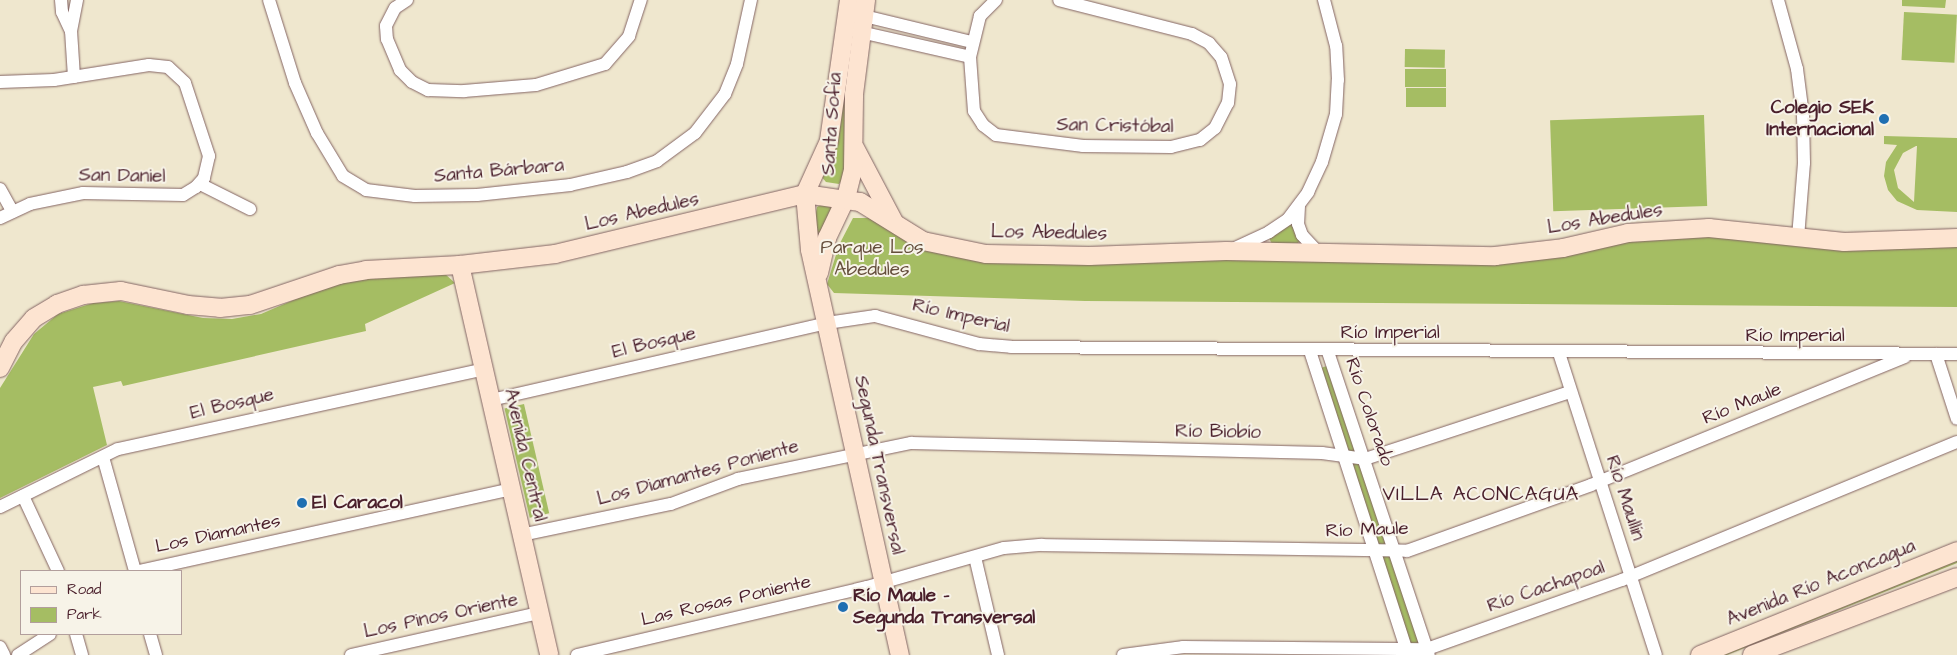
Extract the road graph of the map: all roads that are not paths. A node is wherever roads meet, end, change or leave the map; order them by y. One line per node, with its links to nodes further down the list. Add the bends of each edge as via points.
1 (61, 0): 12 (street, via 62,12)
2 (77, 0): 12 (street)
3 (269, 0): 6 (street, Santa Bárbara, via 294,83 321,140 343,176 366,190 424,196 508,193 570,184 627,172 670,152 706,121 725,94 737,64)
4 (407, 0): 5 (street, via 395,8 386,26 387,39 400,70 412,82 428,90 464,92 536,85 605,64 629,36)
5 (641, 0)
6 (751, 0)
7 (996, 0): 13 (street, San Cristóbal, via 980,16)
8 (1058, 0): 14 (street, San Cristóbal, via 1192,34 1208,43 1221,57 1230,84 1228,103 1215,128 1200,140 1171,147 1084,146 1003,138 983,125 974,112)
9 (1324, 0): 22 (street, via 1338,63 1336,114 1322,162)
10 (1778, 0): 27 (street, via 1793,54 1803,116 1804,163)
11 (855, 15): 13 (street); 14 (street); 17 (street, Santa Sofía); 20 (street, Santa Sofía, via 829,141)
12 (72, 31): 15 (street)
13 (972, 42): 14 (street, San Cristóbal)
14 (970, 57)
15 (74, 77): 16 (street); 18 (street, via 156,65 178,73 192,98 209,156 207,171)
16 (0, 82)
17 (854, 146): 21 (street, Santa Sofía, via 853,169); 26 (street)
18 (200, 184): 23 (street); 24 (street, San Daniel, via 180,196 83,193 47,199)
19 (0, 189): 24 (street)
20 (805, 194): 21 (street, Los Abedules); 31 (street, Los Abedules, via 555,254); 32 (street, Santa Sofía, via 810,250)
21 (846, 198): 26 (street, Los Abedules, via 860,202); 32 (street, Santa Sofía, via 827,238)
22 (1299, 206): 29 (street, via 1269,232); 30 (street, via 1298,224 1302,235)
23 (250, 209)
24 (13, 212): 25 (street, San Daniel)
25 (0, 218)
26 (894, 222): 29 (street, Los Abedules, via 924,241 986,254 1089,256)
27 (1798, 237): 28 (street, Los Abedules, via 1844,242); 30 (street, Los Abedules, via 1685,229 1628,233 1512,255)
28 (1957, 238)
29 (1226, 251): 30 (street, Los Abedules)
30 (1319, 253)
31 (460, 265): 40 (street, Los Abedules, via 366,270 339,275 264,301 235,307 188,305 121,291 82,295 57,304 34,318 14,341); 41 (street, Avenida Central)
32 (818, 284): 33 (street, Segunda Transversal)
33 (826, 324): 34 (street, Río Imperial, via 861,317 885,317 979,344 1011,347); 43 (street, El Bosque); 46 (street, Segunda Transversal)
34 (1310, 351): 35 (street, Río Imperial); 47 (street, Río Colorado)
35 (1328, 352): 36 (street, Río Imperial); 49 (street, Río Colorado)
36 (1559, 353): 39 (street, Río Imperial); 42 (street, Río Maullín)
37 (1936, 354): 38 (street, Río Imperial); 39 (street, Río Imperial); 44 (street)
38 (1957, 354)
39 (1910, 355): 50 (street, Río Maule)
40 (0, 368)
41 (484, 369): 43 (street, Avenida Central); 48 (street, El Bosque, via 118,449)
42 (1570, 392): 49 (street, Río Biobío); 50 (street, Río Maullín)
43 (491, 400): 51 (street, Avenida Central)
44 (1957, 418)
45 (1957, 442): 62 (street, Río Cachapoal)
46 (855, 453): 47 (street, Río Biobío, via 911,442); 54 (street, Los Diamantes Poniente, via 738,479 671,504); 64 (street, Segunda Transversal)
47 (1343, 456): 49 (street, Río Biobío); 55 (street, Río Colorado)
48 (103, 457): 52 (street, El Bosque); 60 (street)
49 (1365, 459): 56 (street, Río Colorado)
50 (1599, 480): 56 (street, Río Maule, via 1503,518 1407,551); 62 (street, Río Maullín)
51 (510, 489): 54 (street, Avenida Central); 61 (street, Los Diamantes)
52 (23, 496): 53 (street, El Bosque); 59 (street)
53 (0, 507)
54 (521, 535): 65 (street, Avenida Central)
55 (1374, 551): 56 (street, Río Maule); 58 (street, Río Maule, via 1042,545 1004,548); 70 (street, Río Colorado)
56 (1396, 551): 71 (street, Río Colorado)
57 (1957, 551): 83 (street, Avenida Río Aconcagua)
58 (975, 557): 64 (street, Río Maule); 80 (street)
59 (58, 570)
60 (134, 570)
61 (144, 570)
62 (1630, 576): 71 (street, Río Cachapoal); 82 (street, Río Maullín)
63 (1957, 577): 84 (street)
64 (883, 583): 78 (street, Las Rosas Poniente); 79 (street, Segunda Transversal)
65 (539, 613): 76 (street, Los Pinos Oriente); 77 (street, Avenida Central)
66 (48, 635): 73 (street)
67 (76, 635): 74 (street)
68 (150, 635): 75 (street)
69 (0, 647): 72 (street)
70 (1407, 652): 71 (street, Río Cachapoal); 81 (street, Río Cachapoal, via 1183,647)
71 (1428, 652)
72 (4, 655)
73 (18, 655)
74 (82, 655)
75 (156, 655)
76 (351, 655)
77 (548, 655)
78 (577, 655)
79 (900, 655)
80 (998, 655)
81 (1123, 655)
82 (1656, 655)
83 (1700, 655)
84 (1752, 655)

